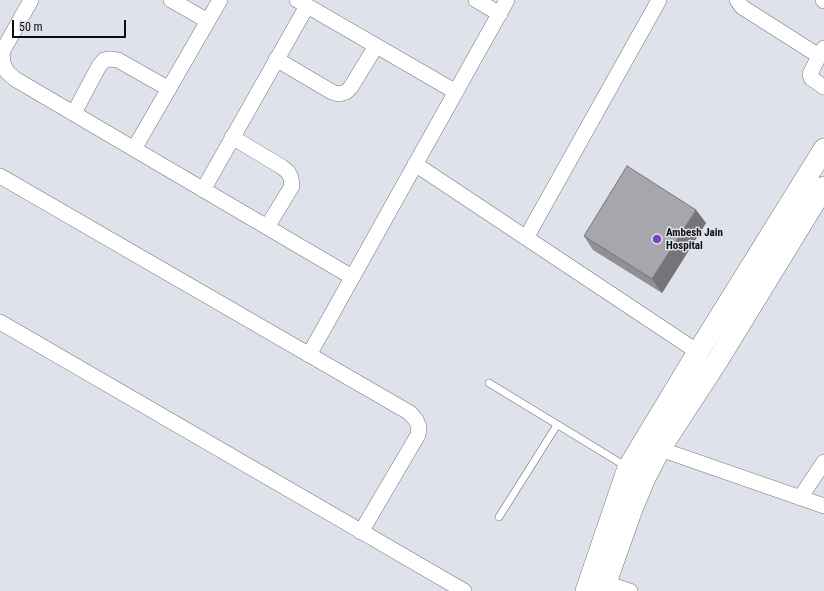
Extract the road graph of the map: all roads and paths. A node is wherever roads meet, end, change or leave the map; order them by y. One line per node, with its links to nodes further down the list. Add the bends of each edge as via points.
1 (31, 0): 17 (street, via 2,52 6,72)
2 (171, 0): 10 (street)
3 (220, 0): 10 (street)
4 (476, 0): 9 (street)
5 (507, 0): 9 (street)
6 (659, 0): 26 (street)
7 (737, 0): 12 (street, via 742,8)
8 (302, 3): 11 (street); 13 (street)
9 (500, 14): 16 (street)
10 (208, 21): 15 (street)
11 (376, 46): 13 (street, via 352,87 339,94); 16 (street)
12 (821, 52): 14 (street, via 810,74 811,78)
13 (276, 59): 18 (street)
14 (824, 87)
15 (169, 89): 17 (street, via 118,60 104,60); 19 (street)
16 (456, 92): 21 (street)
17 (74, 113): 19 (street)
18 (232, 137): 24 (street); 25 (street, via 282,167 291,178 292,186)
19 (134, 149): 24 (street)
20 (824, 149): 29 (main road)
21 (415, 164): 26 (street); 27 (street)
22 (0, 176): 30 (street)
23 (824, 187): 33 (main road, via 718,360)
24 (203, 190): 25 (street)
25 (267, 227): 27 (street)
26 (526, 238): 29 (street)
27 (352, 277): 30 (street)
28 (0, 322): 39 (street)
29 (698, 352): 35 (main road)
30 (309, 355): 39 (street, via 410,413 419,427 418,435)
31 (489, 383): 32 (lane)
32 (557, 425): 35 (lane); 38 (lane)
33 (660, 448): 36 (street); 40 (main road)
34 (824, 462): 36 (street)
35 (628, 468): 40 (main road)
36 (800, 498): 37 (street)
37 (824, 506)
38 (499, 517)
39 (361, 532): 41 (street)
40 (596, 585): 42 (street)
41 (464, 591)
42 (630, 591)

